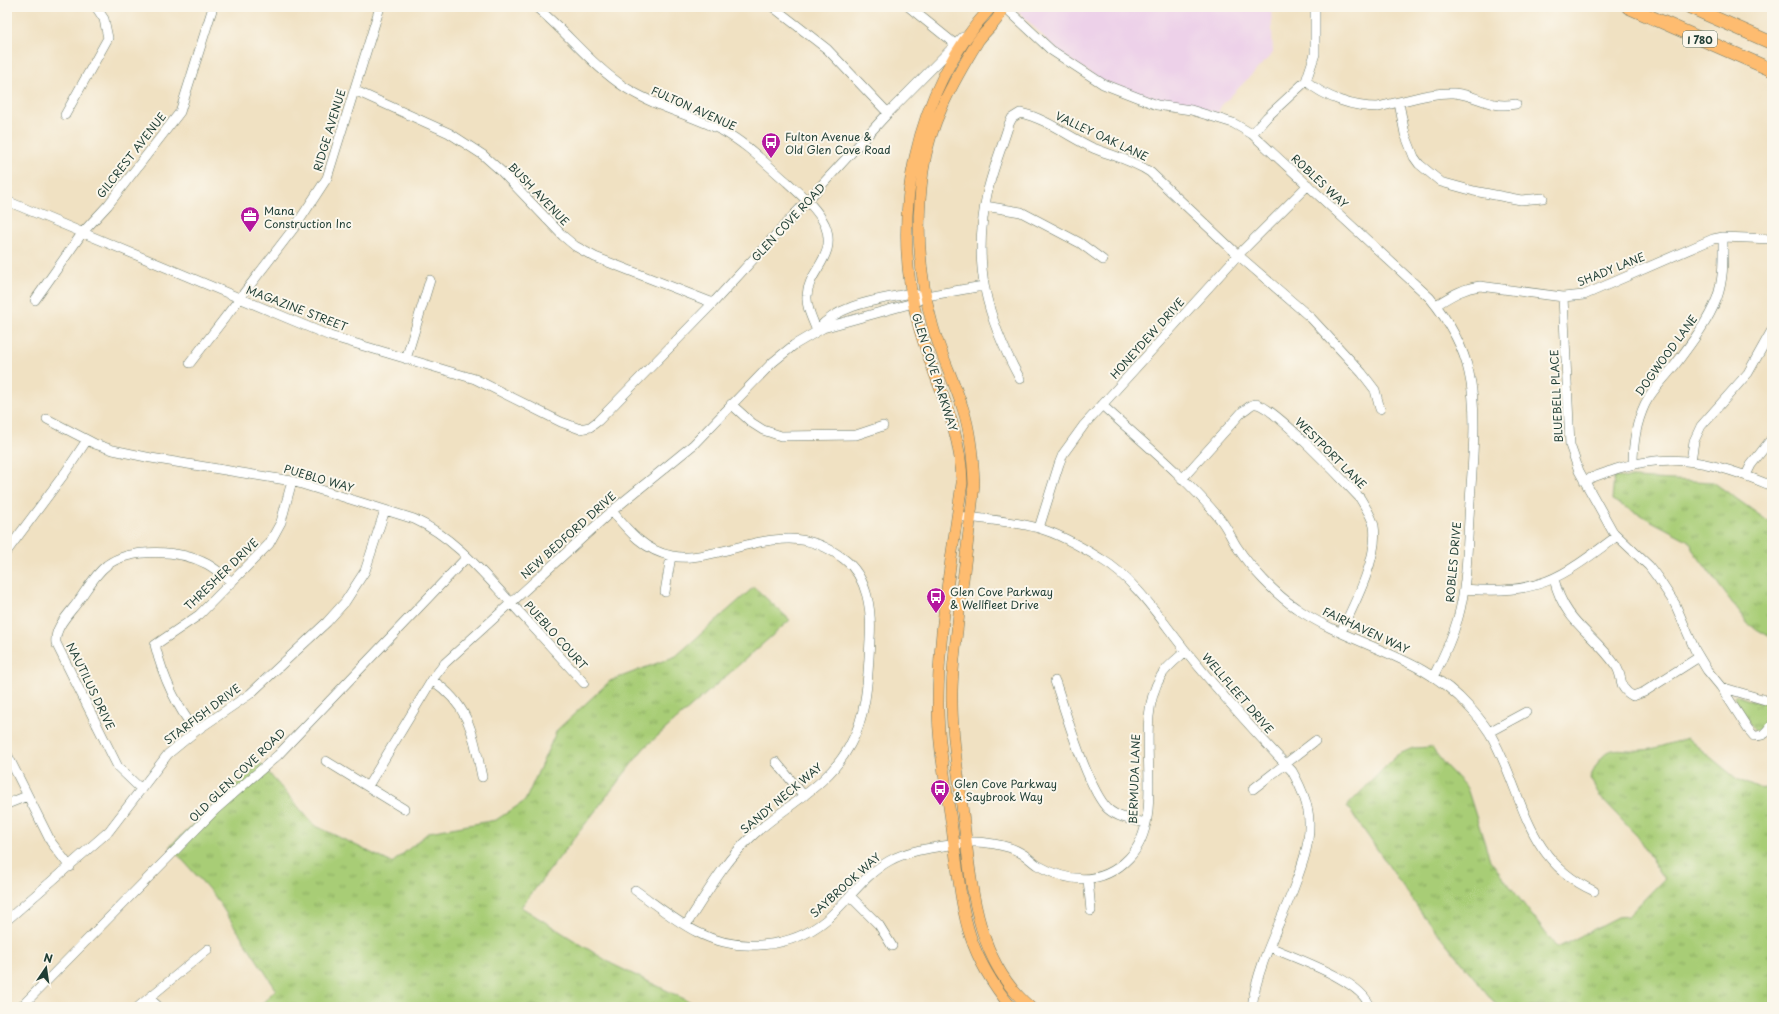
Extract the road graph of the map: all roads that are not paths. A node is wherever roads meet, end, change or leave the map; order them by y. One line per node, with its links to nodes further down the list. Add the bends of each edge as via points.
1 (96, 7): 22 (street, via 104,19 108,38)
2 (213, 7): 29 (street, GILCREST AVENUE, via 180,112 108,205)
3 (380, 7): 18 (street, RIDGE AVENUE)
4 (536, 7): 27 (street, FULTON AVENUE, via 613,79 652,102 703,122 734,138 755,153)
5 (773, 7): 21 (street, via 827,49)
6 (909, 7): 15 (street)
7 (991, 7): 13 (main road, GLEN COVE ROAD)
8 (1002, 7): 36 (main road, GLEN COVE PARKWAY, via 1001,15 980,39 944,103 923,169 919,205)
9 (1006, 7): 23 (street, ROBLES WAY, via 1051,50 1103,84 1157,105 1191,110 1226,121)
10 (1316, 7): 17 (street, via 1314,54)
11 (1628, 7): 16 (highway, I 780)
12 (1690, 7): 14 (highway, I 780)
13 (975, 25): 15 (street, GLEN COVE ROAD); 38 (main road, GLEN COVE PARKWAY, via 943,77 914,162 906,204 906,247)
14 (1772, 43)
15 (956, 45): 21 (street, GLEN COVE ROAD)
16 (1772, 70)
17 (1306, 81): 19 (street, via 1340,101 1356,106 1378,107); 23 (street)
18 (354, 90): 39 (street, RIDGE AVENUE, via 331,167 321,189); 41 (street, BUSH AVENUE, via 449,133 471,146 501,171 575,246 595,257)
19 (1399, 103): 20 (street, via 1443,93 1466,95 1495,106); 25 (street, via 1405,134 1414,157 1441,182 1521,200)
20 (1516, 104)
21 (888, 113): 27 (street, GLEN COVE ROAD)
22 (64, 115)
23 (1252, 134): 24 (street, ROBLES WAY)
24 (1308, 185): 32 (street, HONEYDEW DRIVE); 42 (street, ROBLES WAY)
25 (1543, 198)
26 (7, 201): 29 (street, MAGAZINE STREET)
27 (808, 201): 41 (street, GLEN COVE ROAD); 44 (street, FULTON AVENUE, via 825,227 828,241 828,248 806,297)
28 (985, 206): 32 (street, VALLEY OAK LANE, via 1009,124 1012,118 1020,113 1093,148 1136,163 1150,172); 33 (street, via 1021,212 1092,250); 35 (street, VALLEY OAK LANE, via 981,239)
29 (83, 232): 39 (street, MAGAZINE STREET); 40 (street, GILCREST AVENUE)
30 (1723, 237): 31 (street, SHADY LANE); 37 (street, SHADY LANE, via 1695,246 1584,295); 57 (street, DOGWOOD LANE, via 1723,265 1717,298 1704,322 1645,404 1638,420 1633,444)
31 (1772, 239)
32 (1238, 255): 49 (street, HONEYDEW DRIVE); 50 (street, VALLEY OAK LANE, via 1311,318 1362,373 1375,390)
33 (1103, 260)
34 (430, 280): 45 (street)
35 (983, 286): 36 (street, NEW BEDFORD DRIVE); 47 (street, VALLEY OAK LANE, via 997,332)
36 (926, 296): 38 (street, NEW BEDFORD DRIVE); 67 (main road, GLEN COVE PARKWAY, via 936,335 964,410 971,443 974,484)
37 (1563, 297): 42 (street, SHADY LANE, via 1480,286 1468,287); 60 (street, BLUEBELL PLACE, via 1570,445)
38 (912, 298): 44 (street, NEW BEDFORD DRIVE, via 856,305 826,320); 66 (main road, GLEN COVE PARKWAY, via 958,445 962,483)
39 (239, 299): 45 (street, MAGAZINE STREET, via 330,336); 46 (street, RIDGE AVENUE)
40 (36, 300)
41 (713, 303): 53 (street, GLEN COVE ROAD, via 598,422)
42 (1436, 305): 63 (street, ROBLES WAY, via 1458,340 1469,373 1473,415)
43 (1772, 330): 56 (street, via 1748,373 1701,426 1694,441)
44 (817, 331): 48 (street, NEW BEDFORD DRIVE, via 794,345)
45 (406, 359): 53 (street, MAGAZINE STREET, via 475,380)
46 (190, 363)
47 (1020, 379)
48 (731, 404): 52 (street, via 752,423 781,436 856,436); 65 (street, NEW BEDFORD DRIVE, via 693,444)
49 (1102, 405): 59 (street, FAIRHAVEN WAY); 68 (street, HONEYDEW DRIVE, via 1063,454)
50 (1380, 409)
51 (47, 419): 55 (street, PUEBLO WAY)
52 (883, 426)
53 (580, 429)
54 (1772, 438): 58 (street, via 1751,465)
55 (87, 440): 61 (street, PUEBLO WAY, via 113,450 150,458); 70 (street)
56 (1690, 461): 57 (street, via 1665,460); 58 (street, via 1733,470)
57 (1633, 464): 60 (street)
58 (1746, 476): 62 (street)
59 (1182, 479): 78 (street, FAIRHAVEN WAY, via 1221,521 1237,548 1274,589 1295,608); 78 (street, WESTPORT LANE, via 1252,405 1262,406 1285,423 1360,498 1374,526 1371,558 1359,594)
60 (1584, 480): 69 (street, BLUEBELL PLACE)
61 (292, 481): 64 (street, PUEBLO WAY); 74 (street, THRESHER DRIVE, via 281,522 269,544)
62 (1772, 486)
63 (1470, 492): 75 (street, ROBLES DRIVE)
64 (385, 510): 72 (street, PUEBLO WAY, via 428,525); 89 (street, STARFISH DRIVE, via 365,571 345,602 250,694)
65 (612, 511): 71 (street, SANDY NECK WAY, via 645,546); 77 (street, NEW BEDFORD DRIVE)
66 (957, 516): 67 (street, WELLFLEET DRIVE); 106 (main road, GLEN COVE PARKWAY, via 938,680 940,732)
67 (971, 518): 68 (street, WELLFLEET DRIVE); 105 (main road, GLEN COVE PARKWAY, via 953,662 952,704)
68 (1039, 528): 79 (street, WELLFLEET DRIVE, via 1102,559 1115,569 1142,596)
69 (1617, 536): 73 (street, via 1580,564); 80 (street, BLUEBELL PLACE, via 1658,578 1675,604)
70 (7, 551)
71 (671, 556): 76 (street); 101 (street, SANDY NECK WAY, via 700,556 773,540 795,538 808,540 834,551 852,564 864,586 870,610 868,684 862,713 850,745 842,759 822,782)
72 (467, 557): 77 (street, PUEBLO WAY); 119 (street, OLD GLEN COVE ROAD, via 278,755 215,810)
73 (1554, 579): 75 (street, via 1510,590); 80 (street, via 1564,607 1575,622 1606,652 1618,670 1622,688 1633,696 1644,692)
74 (232, 582): 89 (street, THRESHER DRIVE, via 199,615 155,646 181,712); 98 (street, NAUTILUS DRIVE, via 207,564 190,558 144,552 126,556 99,572 57,630 56,643 107,748 118,767)
75 (1464, 589): 81 (street, ROBLES DRIVE, via 1448,648)
76 (665, 592)
77 (511, 603): 82 (street, NEW BEDFORD DRIVE, via 445,664); 84 (street, PUEBLO COURT)
78 (1341, 632): 81 (street, FAIRHAVEN WAY)
79 (1186, 651): 95 (street, WELLFLEET DRIVE); 104 (street, BERMUDA LANE, via 1161,676 1149,714)
80 (1699, 657): 85 (street, BLUEBELL PLACE)
81 (1433, 677): 90 (street, FAIRHAVEN WAY, via 1468,705)
82 (432, 680): 96 (street, via 463,709 475,742); 97 (street, NEW BEDFORD DRIVE)
83 (1055, 681): 104 (street, via 1073,734 1100,799 1109,809 1125,818)
84 (584, 683)
85 (1721, 687): 86 (street); 88 (street, BLUEBELL PLACE, via 1754,736 1767,733)
86 (1772, 702)
87 (1526, 712): 90 (street)
88 (1772, 725)
89 (196, 731): 98 (street, STARFISH DRIVE, via 168,754)
90 (1489, 732): 110 (street, FAIRHAVEN WAY, via 1532,833 1565,874)
91 (1315, 741): 95 (street)
92 (7, 754): 100 (street)
93 (326, 761): 97 (street)
94 (776, 762): 101 (street)
95 (1285, 764): 99 (street); 116 (street, WELLFLEET DRIVE, via 1292,771 1304,794 1309,833 1303,861)
96 (482, 777)
97 (368, 786): 103 (street)
98 (141, 789): 107 (street, STARFISH DRIVE, via 109,830)
99 (1253, 789)
100 (27, 796): 102 (street); 107 (street, via 51,842)
101 (804, 796): 114 (street, SANDY NECK WAY, via 742,845)
102 (7, 804)
103 (404, 809)
104 (1146, 823): 108 (street, BERMUDA LANE, via 1144,835 1131,856 1120,867)
105 (967, 842): 106 (street, SAYBROOK WAY); 108 (street, BERMUDA LANE, via 1005,846 1021,852 1035,864 1057,875); 123 (main road, GLEN COVE PARKWAY, via 975,906 990,952 1007,980)
106 (954, 845): 111 (street, SAYBROOK WAY, via 920,850 887,862); 122 (main road, GLEN COVE PARKWAY, via 964,918 969,936 984,971)
107 (70, 867): 113 (street, STARFISH DRIVE)
108 (1088, 879): 112 (street)
109 (635, 890): 114 (street, SAYBROOK WAY)
110 (1594, 891)
111 (850, 896): 114 (street, SAYBROOK WAY, via 814,928 778,943 732,944 696,932); 115 (street, via 879,925)
112 (1091, 911)
113 (7, 920)
114 (686, 925)
115 (892, 946)
116 (1270, 947): 124 (street, WELLFLEET DRIVE, via 1257,979); 125 (street, via 1341,978 1365,997)
117 (208, 949): 118 (street)
118 (149, 998): 120 (street); 121 (street)
119 (21, 1007)
120 (138, 1007)
121 (159, 1007)
122 (1011, 1007)
123 (1030, 1007)
124 (1252, 1007)
125 (1370, 1007)

